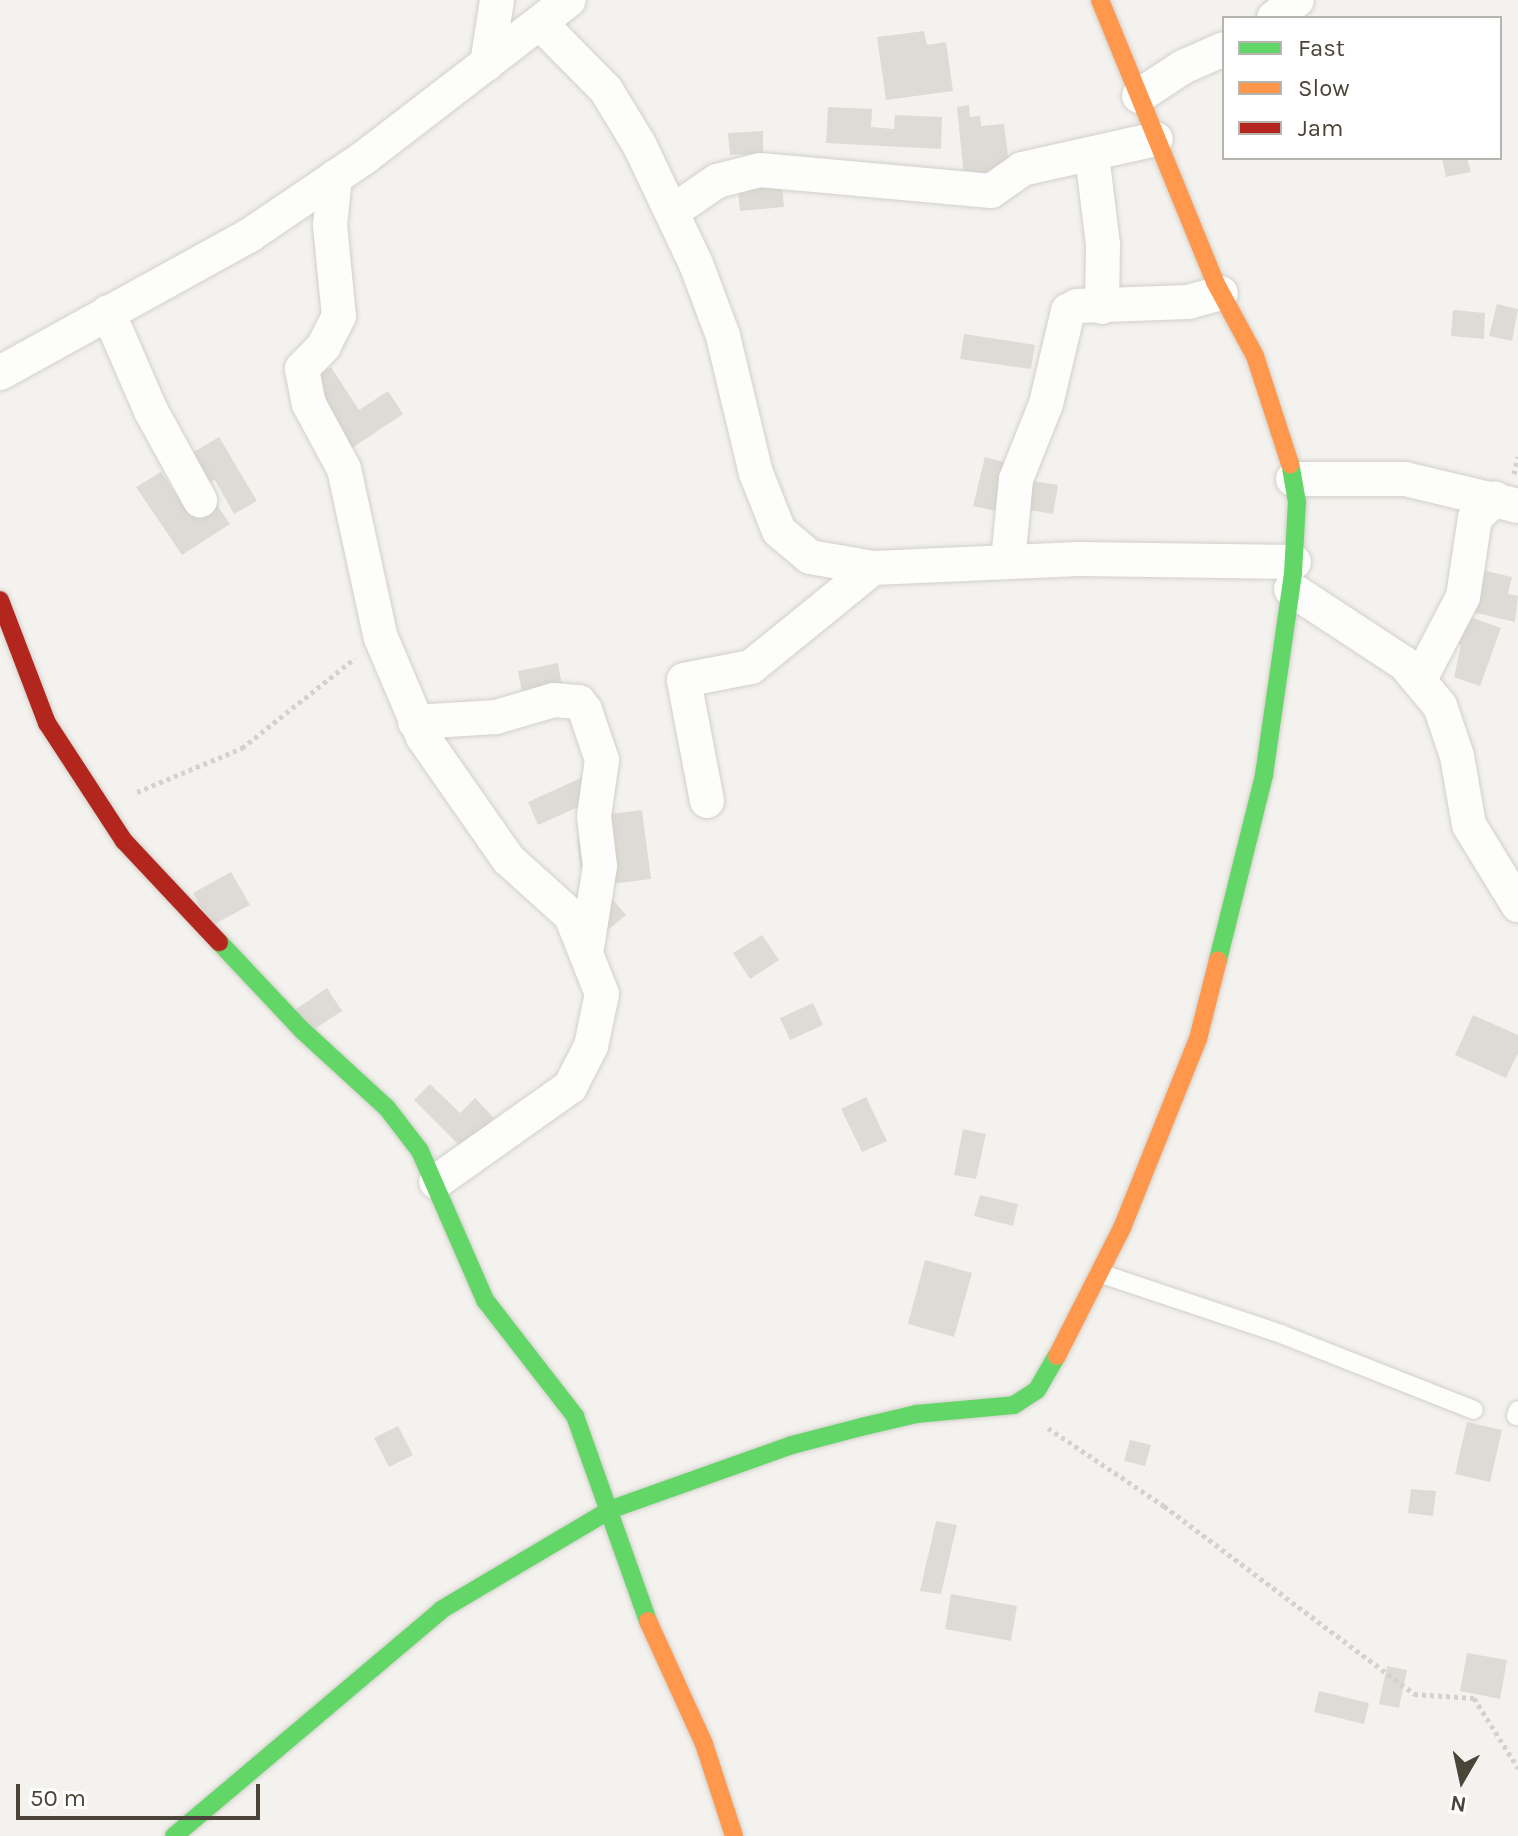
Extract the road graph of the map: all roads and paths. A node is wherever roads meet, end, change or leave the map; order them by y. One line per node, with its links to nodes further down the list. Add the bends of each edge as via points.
1 (497, 0): 8 (street)
2 (569, 0): 6 (street)
3 (1100, 0): 9 (street)
4 (1297, 0): 5 (street)
5 (1277, 16)
6 (540, 23): 8 (street); 13 (street, via 606,90)
7 (1222, 50): 9 (street)
8 (487, 64): 12 (street)
9 (1139, 96): 10 (street)
10 (1156, 139): 11 (street); 14 (street)
11 (1092, 155): 13 (street, via 1022,169 991,191 760,170 717,181); 15 (street, via 1103,245)
12 (335, 177): 16 (street, via 250,235); 25 (street, via 330,225 339,316 324,346 302,369 309,404 344,469)
13 (672, 212): 22 (street, via 723,336 756,473 779,531 810,557)
14 (1221, 293): 15 (street, via 1188,302); 18 (street, via 1255,356 1285,436)
15 (1102, 307): 21 (street, via 1077,306 1064,317 1046,404 1016,479)
16 (108, 312): 17 (street); 19 (street, via 151,411)
17 (0, 373)
18 (1293, 479): 20 (street, via 1405,479); 23 (street)
19 (200, 500)
20 (1507, 502): 26 (street, via 1475,518 1455,620)
21 (1008, 561): 22 (street); 23 (street)
22 (873, 568): 29 (street, via 751,667 684,680)
23 (1293, 575): 26 (street); 33 (street, via 1264,775 1198,1039)
24 (0, 600): 32 (street, via 47,723 91,798 124,841 303,1031 387,1108)
25 (381, 638): 27 (street); 28 (path, via 242,748)
26 (1419, 681): 30 (street, via 1450,727 1469,825)
27 (415, 722): 31 (street, via 472,813 508,859 571,916); 31 (street, via 482,719 554,700 579,702 602,760 594,816 600,866)
28 (129, 795)
29 (707, 801)
30 (1518, 905)
31 (587, 947): 32 (street, via 602,994 591,1046 570,1087)
32 (436, 1182): 36 (street, via 485,1300 575,1416)
33 (1099, 1273): 34 (street, via 1037,1390); 35 (lane, via 1281,1334)
34 (1014, 1405): 36 (street, via 916,1414 861,1427 792,1445); 37 (path, via 1128,1479 1414,1694 1474,1698)
35 (1474, 1410)
36 (612, 1509): 38 (street, via 441,1610); 39 (street, via 651,1630 704,1744)
37 (1518, 1768)
38 (174, 1836)
39 (734, 1836)

